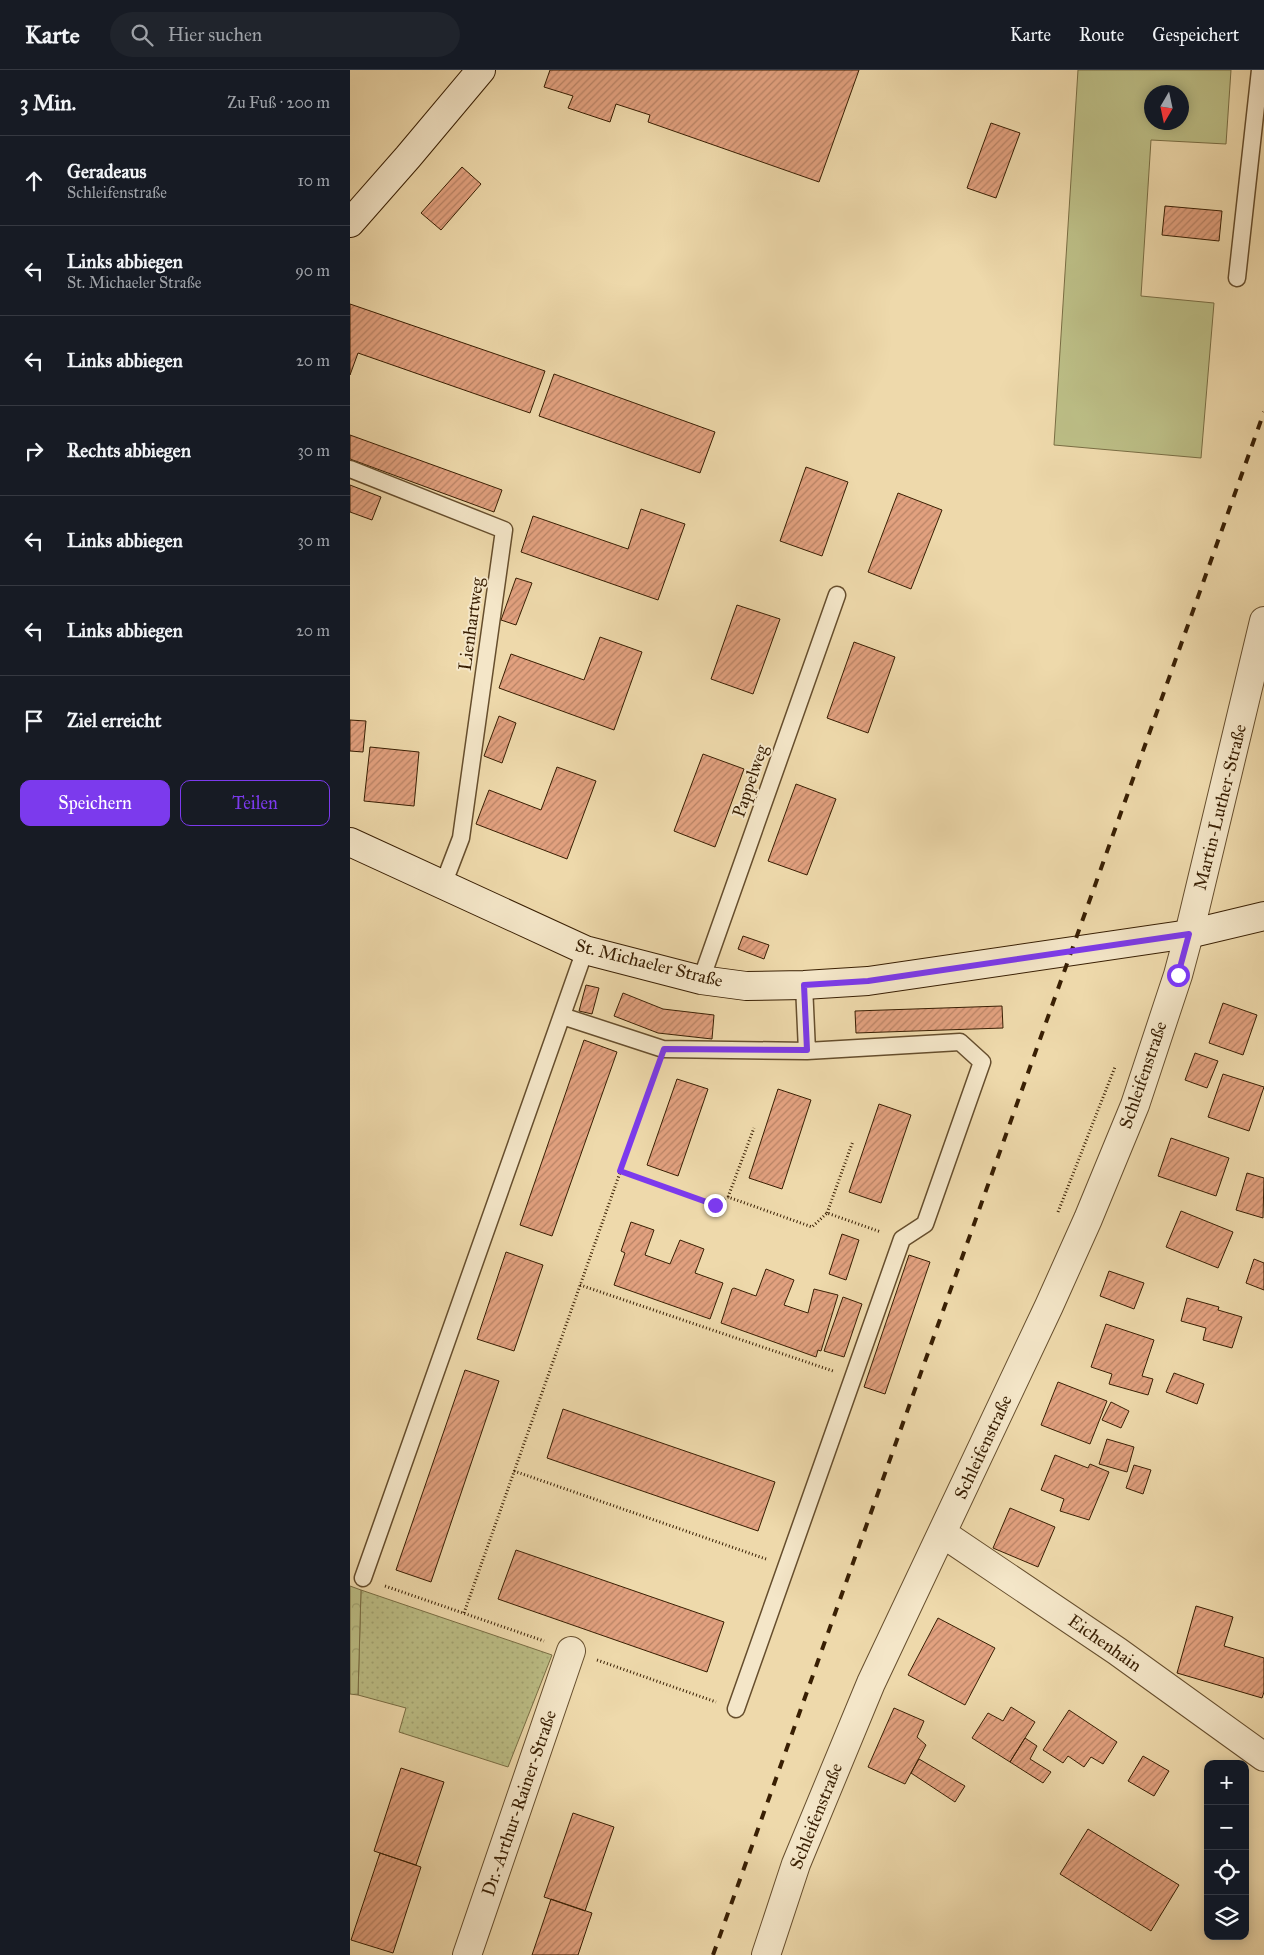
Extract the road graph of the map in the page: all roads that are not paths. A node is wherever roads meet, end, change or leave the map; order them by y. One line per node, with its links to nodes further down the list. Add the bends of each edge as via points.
1 (481, 70): 3 (street)
2 (1260, 70): 4 (lane)
3 (350, 223)
4 (1237, 278)
5 (350, 469): 9 (lane, Lienhartweg, via 504,530 461,838)
6 (837, 595): 13 (lane, Pappelweg)
7 (1264, 621): 11 (street, Martin-Luther-Straße)
8 (350, 842): 9 (street, St. Michaeler Straße)
9 (442, 885): 12 (street, St. Michaeler Straße)
10 (1264, 916): 11 (street, St. Michaeler Straße)
11 (1189, 934): 14 (street, St. Michaeler Straße, via 868,981); 17 (street, Schleifenstraße, via 1135,1105 1088,1219)
12 (585, 950): 13 (street, St. Michaeler Straße); 15 (lane)
13 (701, 980): 14 (street, St. Michaeler Straße, via 746,986)
14 (804, 985): 16 (lane)
15 (562, 1016): 16 (lane, via 664,1049); 18 (lane)
16 (807, 1050): 20 (lane, via 960,1042 982,1062 925,1224 902,1239)
17 (942, 1533): 21 (street, Eichenhain, via 1117,1651); 23 (street, Schleifenstraße, via 867,1692 796,1864)
18 (363, 1578)
19 (571, 1651): 22 (street, Dr.-Arthur-Rainer-Straße)
20 (736, 1709)
21 (1264, 1757)
22 (467, 1955)
23 (766, 1955)

